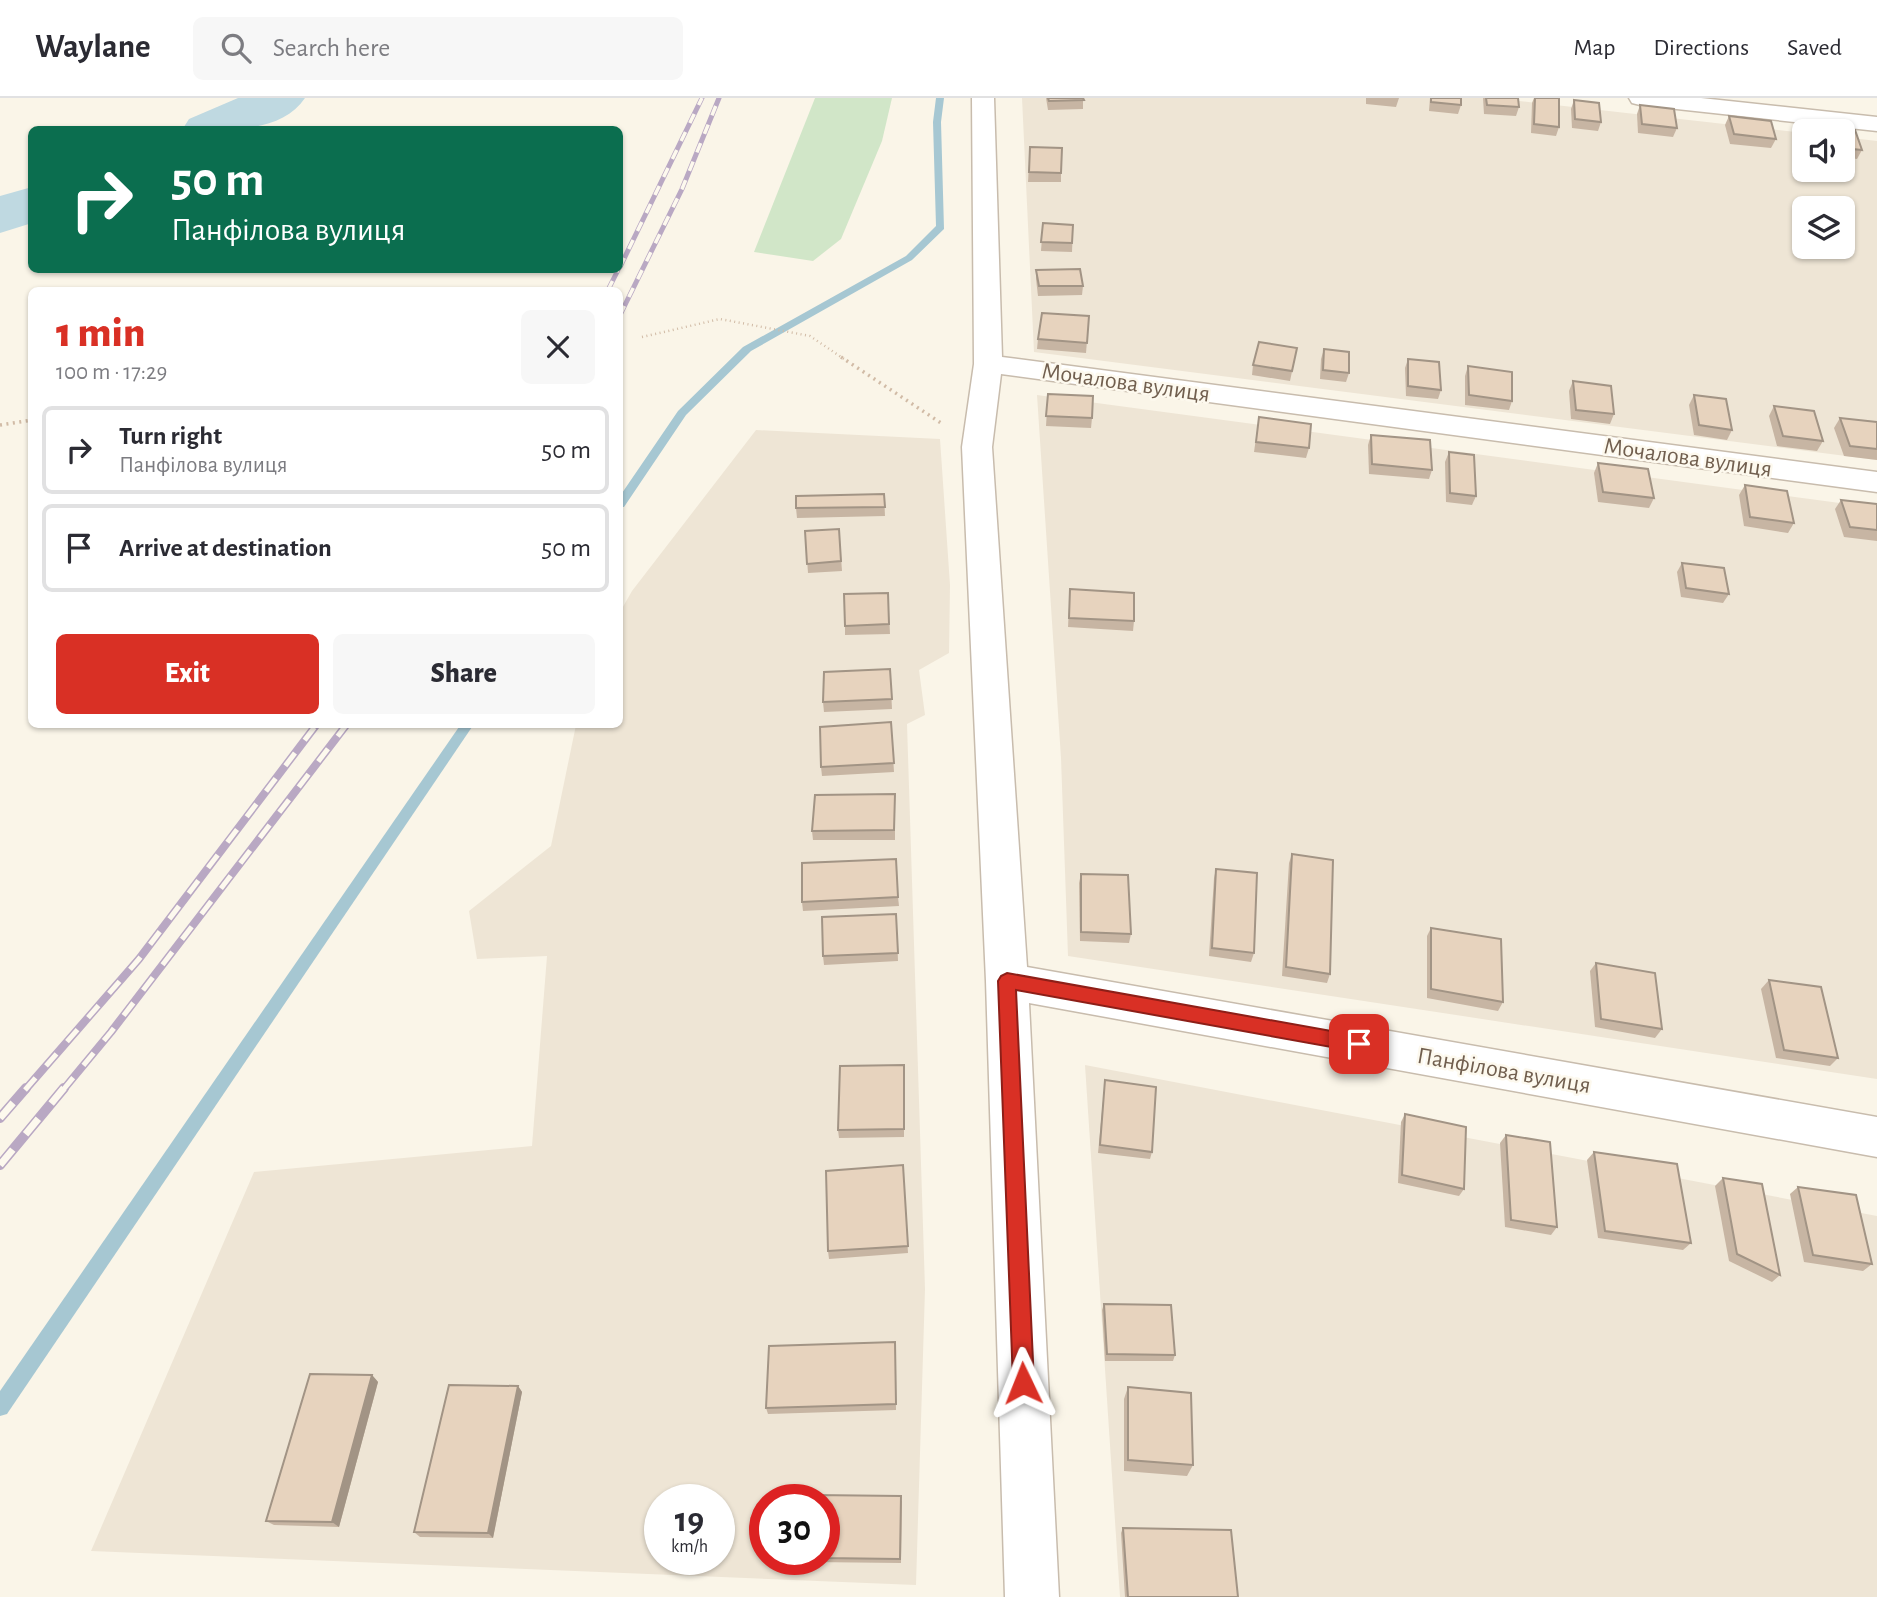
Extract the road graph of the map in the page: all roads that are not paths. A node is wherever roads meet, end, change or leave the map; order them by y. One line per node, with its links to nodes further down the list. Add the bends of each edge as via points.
1 (983, 98): 4 (street)
2 (1640, 98): 3 (street)
3 (1877, 124)
4 (988, 364): 5 (street, Мочалова вулиця); 6 (street, via 977,447)
5 (1877, 482)
6 (1007, 981): 7 (street, Панфілова вулиця); 8 (street)
7 (1877, 1137)
8 (1032, 1597)

